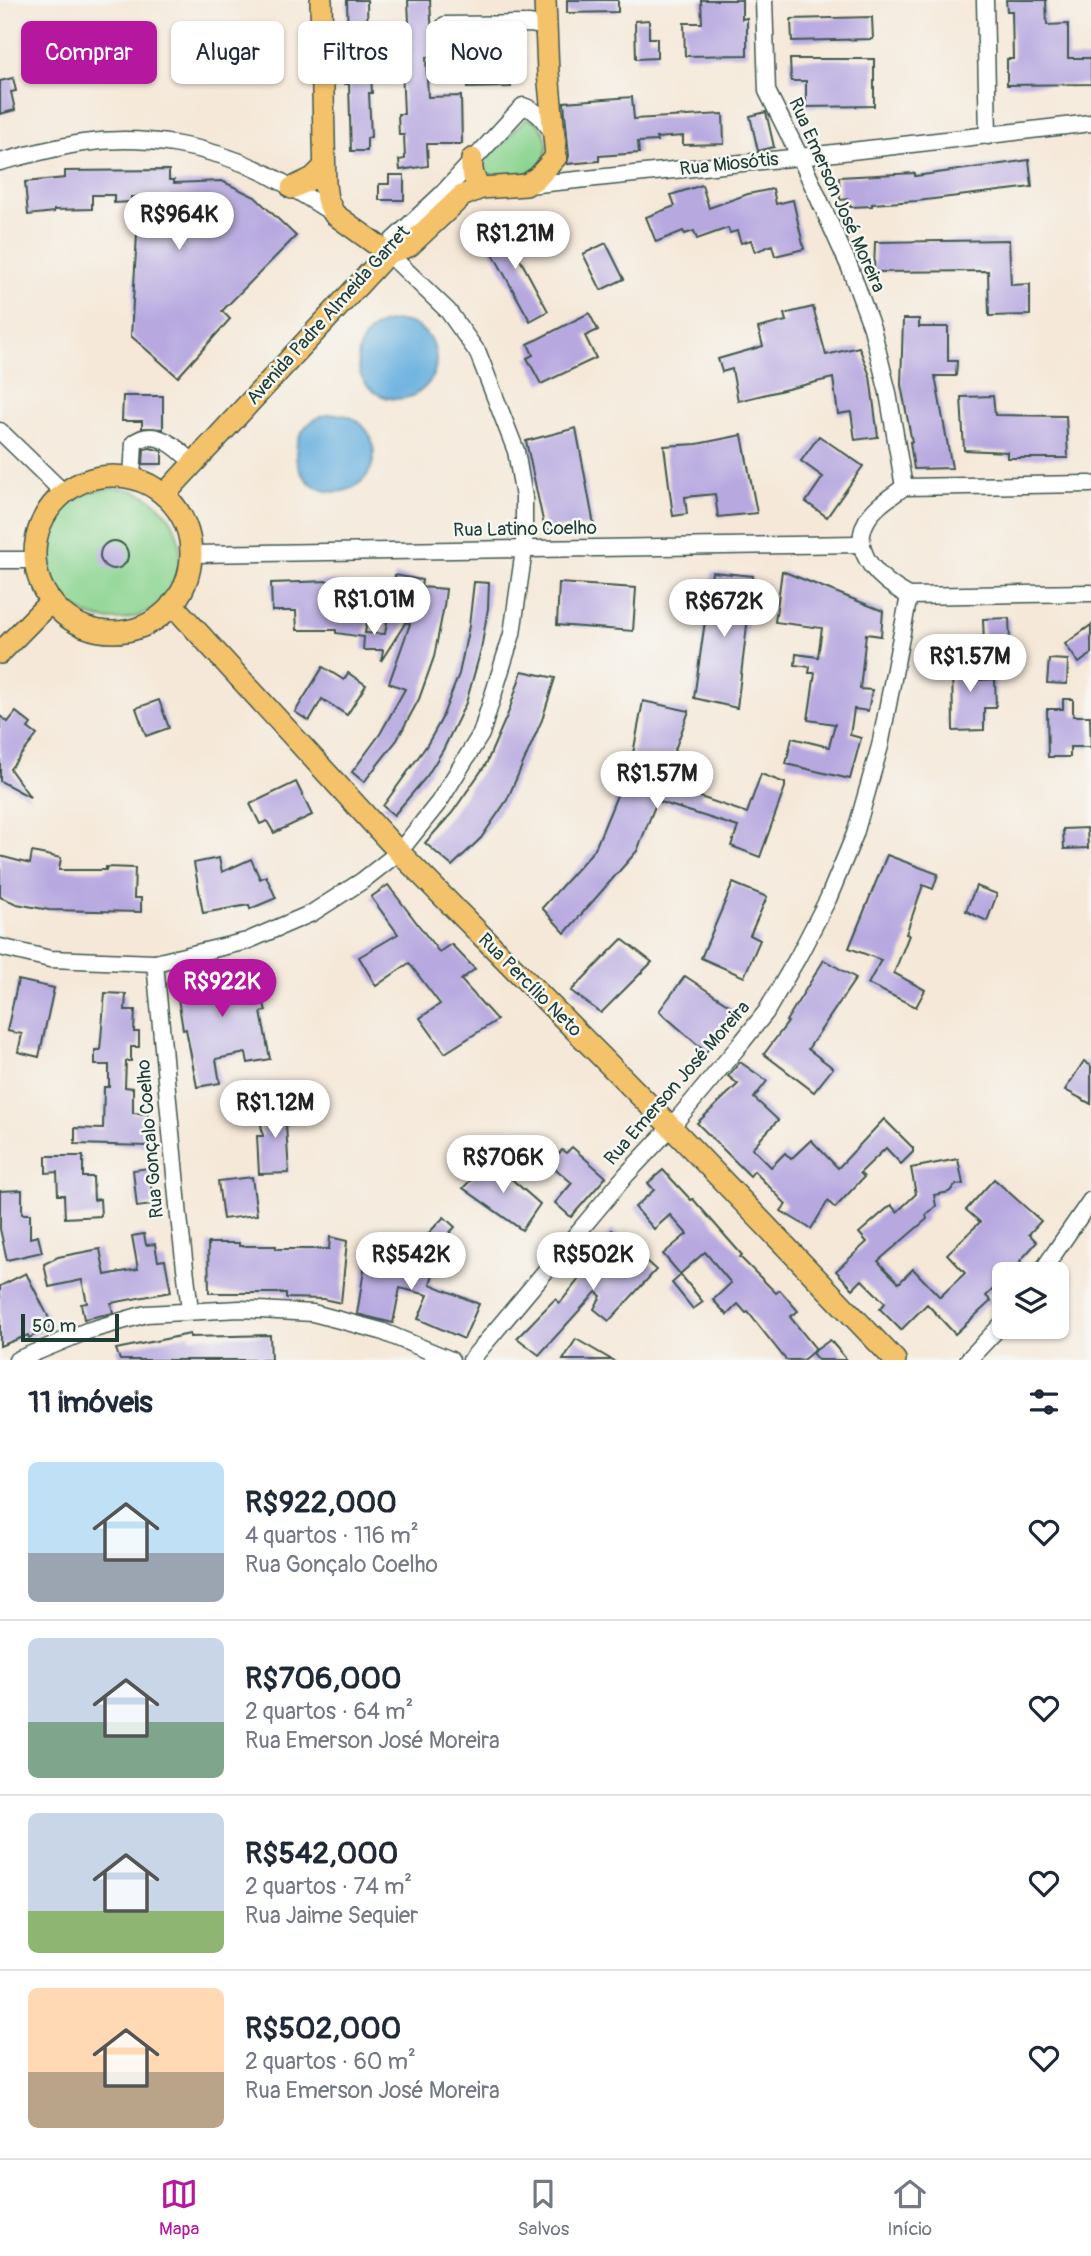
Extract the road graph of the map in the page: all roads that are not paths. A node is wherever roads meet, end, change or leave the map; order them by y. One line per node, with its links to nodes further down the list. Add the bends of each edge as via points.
1 (321, 0): 14 (main road)
2 (545, 0): 6 (main road)
3 (764, 0): 11 (street, Rua Emerson José Moreira, via 767,91)
4 (985, 0): 9 (street)
5 (527, 24): 6 (street)
6 (546, 27): 8 (main road)
7 (1091, 123): 9 (street, Rua Miosótis)
8 (554, 134): 10 (main road); 12 (street, Avenida Padre Almeida Garret, via 540,115 523,106)
9 (988, 136): 11 (street, Rua Miosótis)
10 (555, 157): 15 (street, via 563,175); 16 (main road)
11 (800, 157): 15 (street, Rua Miosótis); 25 (street, Rua Emerson José Moreira, via 872,328)
12 (472, 159): 18 (main road, via 473,178); 20 (street, Avenida Padre Almeida Garret, via 393,240)
13 (0, 162): 17 (street, via 84,143 173,144 224,155)
14 (324, 167): 17 (main road); 19 (main road, via 327,199)
15 (573, 180): 16 (street, Rua Miosótis)
16 (526, 185): 18 (main road, Rua Miosótis)
17 (292, 188): 19 (street)
18 (481, 188): 20 (main road, Rua Miosótis, via 462,196 409,246)
19 (334, 214): 20 (main road)
20 (387, 253): 22 (main road, Avenida Padre Almeida Garret); 29 (street, via 448,312 478,353 516,451 524,497)
21 (0, 431): 26 (street)
22 (193, 463): 23 (street, via 169,442 142,438 134,443); 27 (main road, Avenida Padre Almeida Garret)
23 (132, 478): 26 (main road, via 96,478); 27 (main road)
24 (1091, 484): 25 (street)
25 (904, 487): 28 (street, via 867,520)
26 (64, 493): 32 (main road, via 41,523)
27 (164, 495): 30 (main road, via 184,522)
28 (860, 544): 29 (street, Rua Latino Coelho); 34 (street, via 887,584)
29 (524, 550): 30 (street, Rua Latino Coelho); 38 (street, via 512,634 481,734 439,802)
30 (191, 554): 36 (main road, via 186,581)
31 (0, 560): 32 (street)
32 (35, 560): 35 (main road)
33 (1091, 593): 34 (street)
34 (909, 596): 41 (street, Rua Emerson José Moreira, via 880,746 855,834 828,899 766,1012)
35 (51, 601): 36 (main road, via 65,615 101,631 121,631 149,622); 37 (main road)
36 (172, 604): 38 (main road, Rua Percílio Neto)
37 (0, 653)
38 (399, 852): 40 (street, via 312,913 247,941); 41 (main road, Rua Percílio Neto)
39 (0, 947): 40 (street, via 50,959)
40 (155, 964): 44 (street, Rua Gonçalo Coelho)
41 (671, 1127): 48 (street, Rua Emerson José Moreira, via 626,1174); 49 (main road, Rua Percílio Neto)
42 (1091, 1200): 43 (street)
43 (1048, 1262)
44 (190, 1310): 46 (street, via 146,1314 87,1331); 47 (street, via 313,1313 381,1331)
45 (992, 1335): 50 (street)
46 (17, 1360)
47 (451, 1360)
48 (471, 1360)
49 (895, 1360)
50 (968, 1360)

